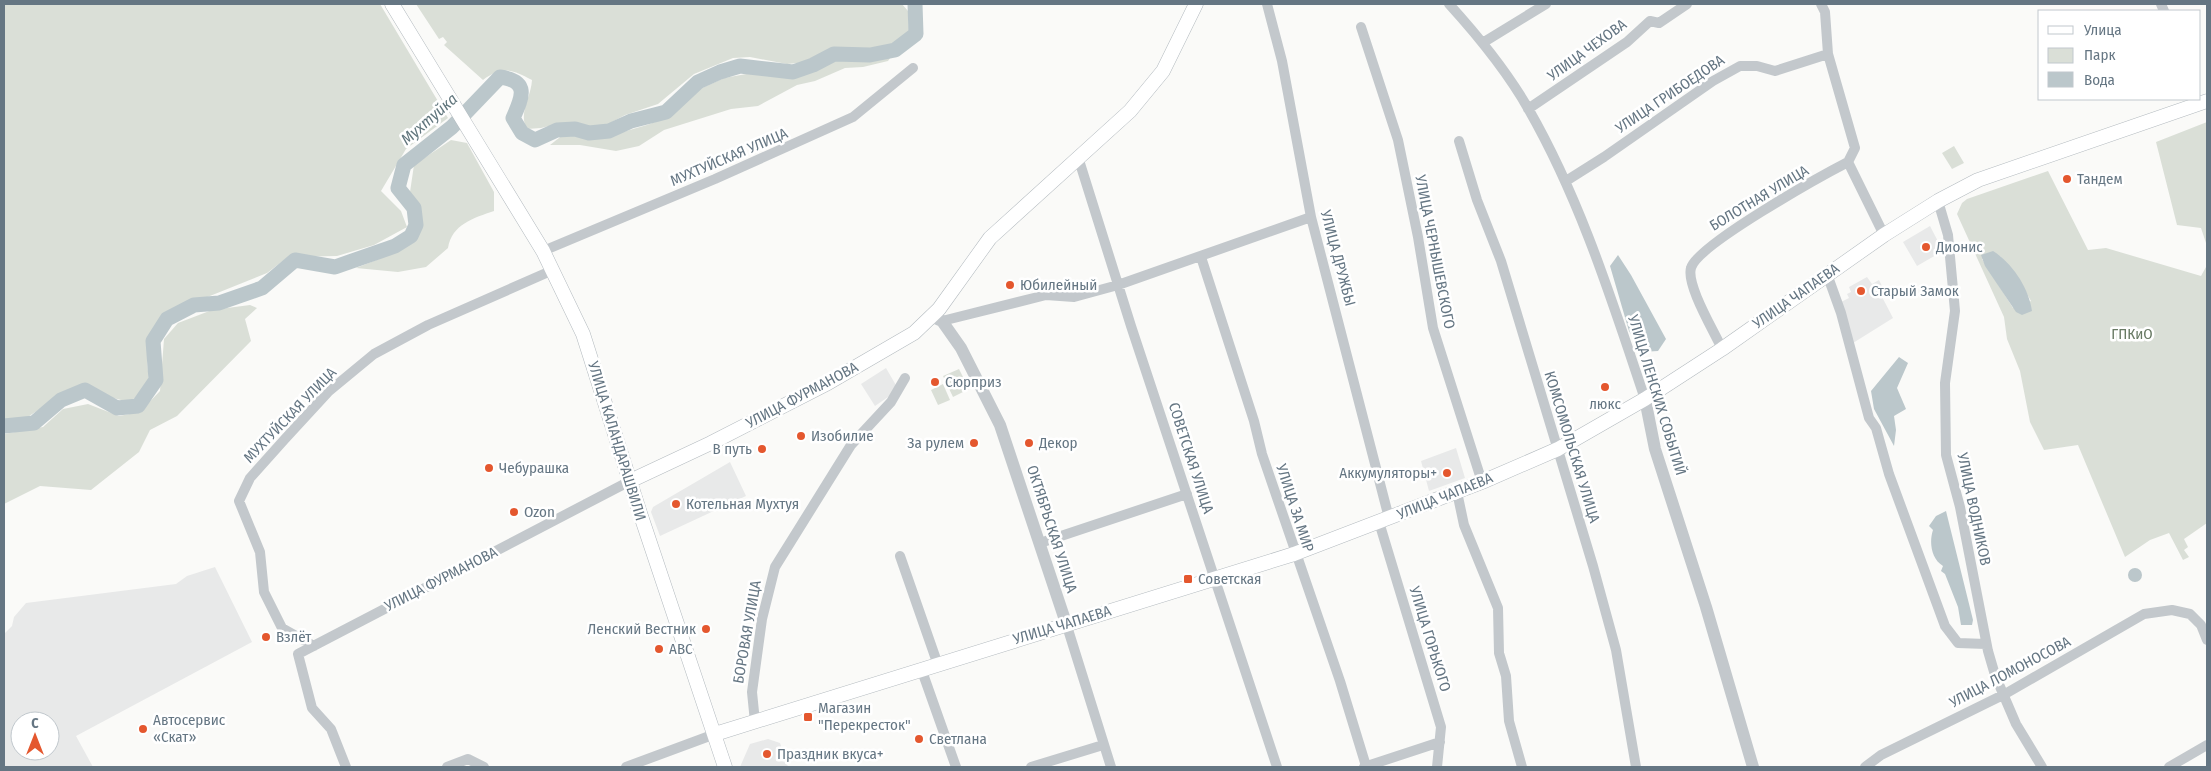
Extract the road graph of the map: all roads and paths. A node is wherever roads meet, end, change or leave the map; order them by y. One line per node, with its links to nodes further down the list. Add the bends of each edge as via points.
1 (392, 4): 21 (main road, УЛИЦА КАЛАНДАРАШВИЛИ)
2 (1196, 4): 15 (main road, УЛИЦА ФУРМАНОВА, via 1163,71 1150,89)
3 (1266, 4): 19 (street, УЛИЦА ДРУЖБЫ, via 1282,61)
4 (1449, 4): 9 (street, УЛИЦА ЛЕНСКИХ СОБЫТИЙ)
5 (1546, 4): 9 (street)
6 (1687, 4): 13 (street, УЛИЦА ЧЕХОВА, via 1659,23 1650,21 1628,42)
7 (1821, 4): 10 (street, via 1825,12)
8 (1361, 27): 32 (street, УЛИЦА ЧЕРНЫШЕВСКОГО, via 1398,140 1433,328)
9 (1484, 42): 13 (street, УЛИЦА ЛЕНСКИХ СОБЫТИЙ)
10 (1828, 54): 16 (street, via 1855,148); 17 (street, УЛИЦА ГРИБОЕДОВА, via 1775,71 1740,66)
11 (913, 68): 21 (street, МУХТУЙСКАЯ УЛИЦА, via 853,117)
12 (2199, 102): 18 (main road, УЛИЦА ЧАПАЕВА, via 1978,180)
13 (1528, 109): 17 (street, УЛИЦА ЛЕНСКИХ СОБЫТИЙ)
14 (1459, 140): 30 (street, КОМСОМОЛЬСКАЯ УЛИЦА, via 1477,200 1501,261)
15 (1078, 157): 25 (street, СОВЕТСКАЯ УЛИЦА); 26 (main road, УЛИЦА ФУРМАНОВА, via 990,238)
16 (1848, 162): 20 (street); 27 (street, БОЛОТНАЯ УЛИЦА, via 1729,231 1699,255 1691,267 1690,282)
17 (1566, 181): 29 (street, УЛИЦА ЛЕНСКИХ СОБЫТИЙ)
18 (1938, 202): 20 (main road, УЛИЦА ЧАПАЕВА); 43 (street, УЛИЦА ВОДНИКОВ, via 1948,235 1955,311 1945,383 1946,455 1960,506)
19 (1311, 217): 22 (street); 35 (street, УЛИЦА ДРУЖБЫ)
20 (1884, 235): 24 (main road, УЛИЦА ЧАПАЕВА)
21 (543, 251): 23 (main road, УЛИЦА КАЛАНДАРАШВИЛИ)
22 (1201, 258): 25 (street); 37 (street, УЛИЦА ЗА МИР)
23 (553, 270): 31 (main road, УЛИЦА КАЛАНДАРАШВИЛИ, via 583,334); 44 (street, МУХТУЙСКАЯ УЛИЦА, via 428,325 374,354 328,392 250,478 239,502 260,552 264,592 282,628)
24 (1827, 274): 27 (main road, УЛИЦА ЧАПАЕВА); 43 (street, via 1869,418 1876,428 1889,474 1945,626 1958,643)
25 (1118, 286): 26 (street, via 1074,297 1046,295); 34 (street, СОВЕТСКАЯ УЛИЦА)
26 (937, 319): 31 (main road, УЛИЦА ФУРМАНОВА, via 828,383); 36 (street, ОКТЯБРЬСКАЯ УЛИЦА, via 961,348 1000,425)
27 (1722, 349): 29 (main road, УЛИЦА ЧАПАЕВА)
28 (905, 378): 48 (street, БОРОВАЯ УЛИЦА, via 892,402 851,445 775,567 762,619 752,692)
29 (1645, 399): 30 (main road, УЛИЦА ЧАПАЕВА); 66 (street, УЛИЦА ЛЕНСКИХ СОБЫТИЙ, via 1655,449)
30 (1558, 449): 32 (main road, УЛИЦА ЧАПАЕВА); 65 (street, КОМСОМОЛЬСКАЯ УЛИЦА, via 1616,650)
31 (630, 481): 44 (street, УЛИЦА ФУРМАНОВА); 49 (main road, УЛИЦА КАЛАНДАРАШВИЛИ)
32 (1482, 482): 33 (main road, УЛИЦА ЧАПАЕВА)
33 (1457, 492): 35 (main road, УЛИЦА ЧАПАЕВА); 64 (street, via 1464,525 1498,608 1499,653 1506,676 1510,721)
34 (1187, 494): 36 (street); 39 (street, СОВЕТСКАЯ УЛИЦА)
35 (1384, 520): 37 (main road, УЛИЦА ЧАПАЕВА); 50 (street, УЛИЦА ГОРЬКОГО, via 1441,727)
36 (1040, 543): 41 (street, ОКТЯБРЬСКАЯ УЛИЦА)
37 (1294, 554): 39 (main road, УЛИЦА ЧАПАЕВА); 62 (street, УЛИЦА ЗА МИР, via 1340,681)
38 (900, 556): 45 (street)
39 (1214, 579): 41 (main road, УЛИЦА ЧАПАЕВА); 61 (street, СОВЕТСКАЯ УЛИЦА)
40 (2204, 621): 42 (street); 47 (street, УЛИЦА ЛОМОНОСОВА, via 2172,610 2144,614)
41 (1066, 623): 45 (main road, УЛИЦА ЧАПАЕВА); 51 (street, ОКТЯБРЬСКАЯ УЛИЦА)
42 (2207, 640)
43 (1986, 644): 47 (street, УЛИЦА ВОДНИКОВ)
44 (314, 646): 53 (street, УЛИЦА ФУРМАНОВА, via 298,654 312,708 331,730)
45 (938, 665): 46 (main road, УЛИЦА ЧАПАЕВА)
46 (922, 671): 48 (main road, УЛИЦА ЧАПАЕВА); 58 (street)
47 (2004, 694): 67 (street, УЛИЦА ЛОМОНОСОВА, via 1881,755); 68 (street, УЛИЦА ВОДНИКОВ, via 2016,724)
48 (755, 722): 49 (main road, УЛИЦА ЧАПАЕВА)
49 (715, 734): 56 (street, УЛИЦА ЧАПАЕВА); 57 (main road, УЛИЦА КАЛАНДАРАШВИЛИ)
50 (1440, 742): 62 (street); 63 (street, УЛИЦА ГОРЬКОГО)
51 (1103, 745): 59 (street); 60 (street, ОКТЯБРЬСКАЯ УЛИЦА)
52 (2207, 745): 69 (street)
53 (346, 767)
54 (447, 767): 55 (street, via 468,759)
55 (484, 767)
56 (626, 767)
57 (725, 767)
58 (956, 767)
59 (1031, 767)
60 (1111, 767)
61 (1277, 767)
62 (1365, 767)
63 (1437, 767)
64 (1522, 767)
65 (1636, 767)
66 (1753, 767)
67 (1865, 767)
68 (2042, 767)
69 (2168, 767)

